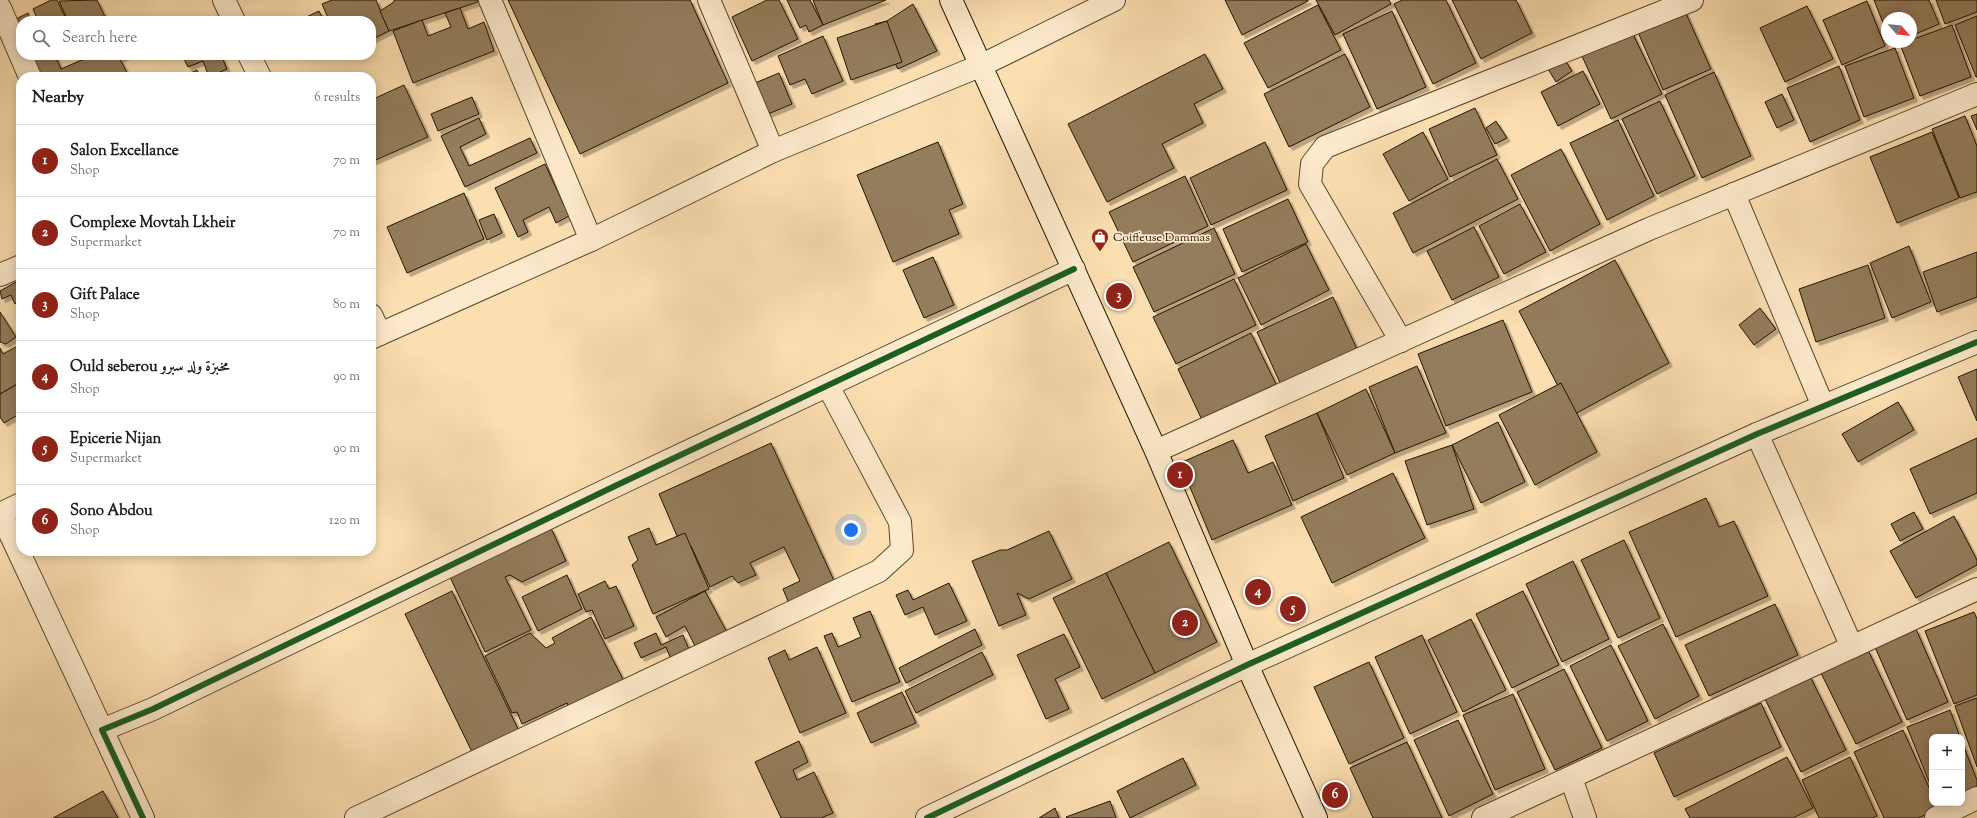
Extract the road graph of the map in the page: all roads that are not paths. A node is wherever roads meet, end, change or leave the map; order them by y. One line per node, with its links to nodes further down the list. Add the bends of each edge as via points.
1 (224, 0): 8 (street)
2 (490, 0): 18 (street)
3 (709, 0): 16 (street)
4 (951, 0): 12 (street)
5 (1114, 0): 12 (street)
6 (1692, 0): 23 (street, via 1325,147 1312,164 1310,184)
7 (0, 8): 9 (street)
8 (232, 16)
9 (16, 45)
10 (23, 60): 13 (street)
11 (252, 60): 14 (street)
12 (982, 65): 16 (street); 20 (street)
13 (28, 72)
14 (258, 72)
15 (1977, 94): 17 (street)
16 (773, 151): 18 (street)
17 (1734, 194): 23 (street, via 1649,229); 26 (street)
18 (591, 240): 22 (street)
19 (16, 268): 21 (street)
20 (1074, 269): 25 (street); 28 (street)
21 (0, 275)
22 (376, 336)
23 (1401, 341): 28 (street)
24 (1977, 342): 26 (street)
25 (828, 386): 36 (street, via 153,709); 40 (street, via 900,522 902,550 878,571)
26 (1823, 406): 27 (street)
27 (1757, 434): 34 (street); 35 (street)
28 (1156, 451): 35 (street)
29 (16, 506): 30 (street)
30 (0, 514): 31 (street)
31 (16, 548)
32 (20, 556): 36 (street)
33 (1977, 589): 34 (street)
34 (1852, 647): 37 (street)
35 (1247, 665): 41 (street); 42 (street)
36 (102, 730): 39 (street)
37 (1571, 778): 43 (street); 44 (street)
38 (1977, 798): 45 (street)
39 (143, 818)
40 (356, 818)
41 (927, 818)
42 (1316, 818)
43 (1483, 818)
44 (1585, 818)
45 (1936, 818)

